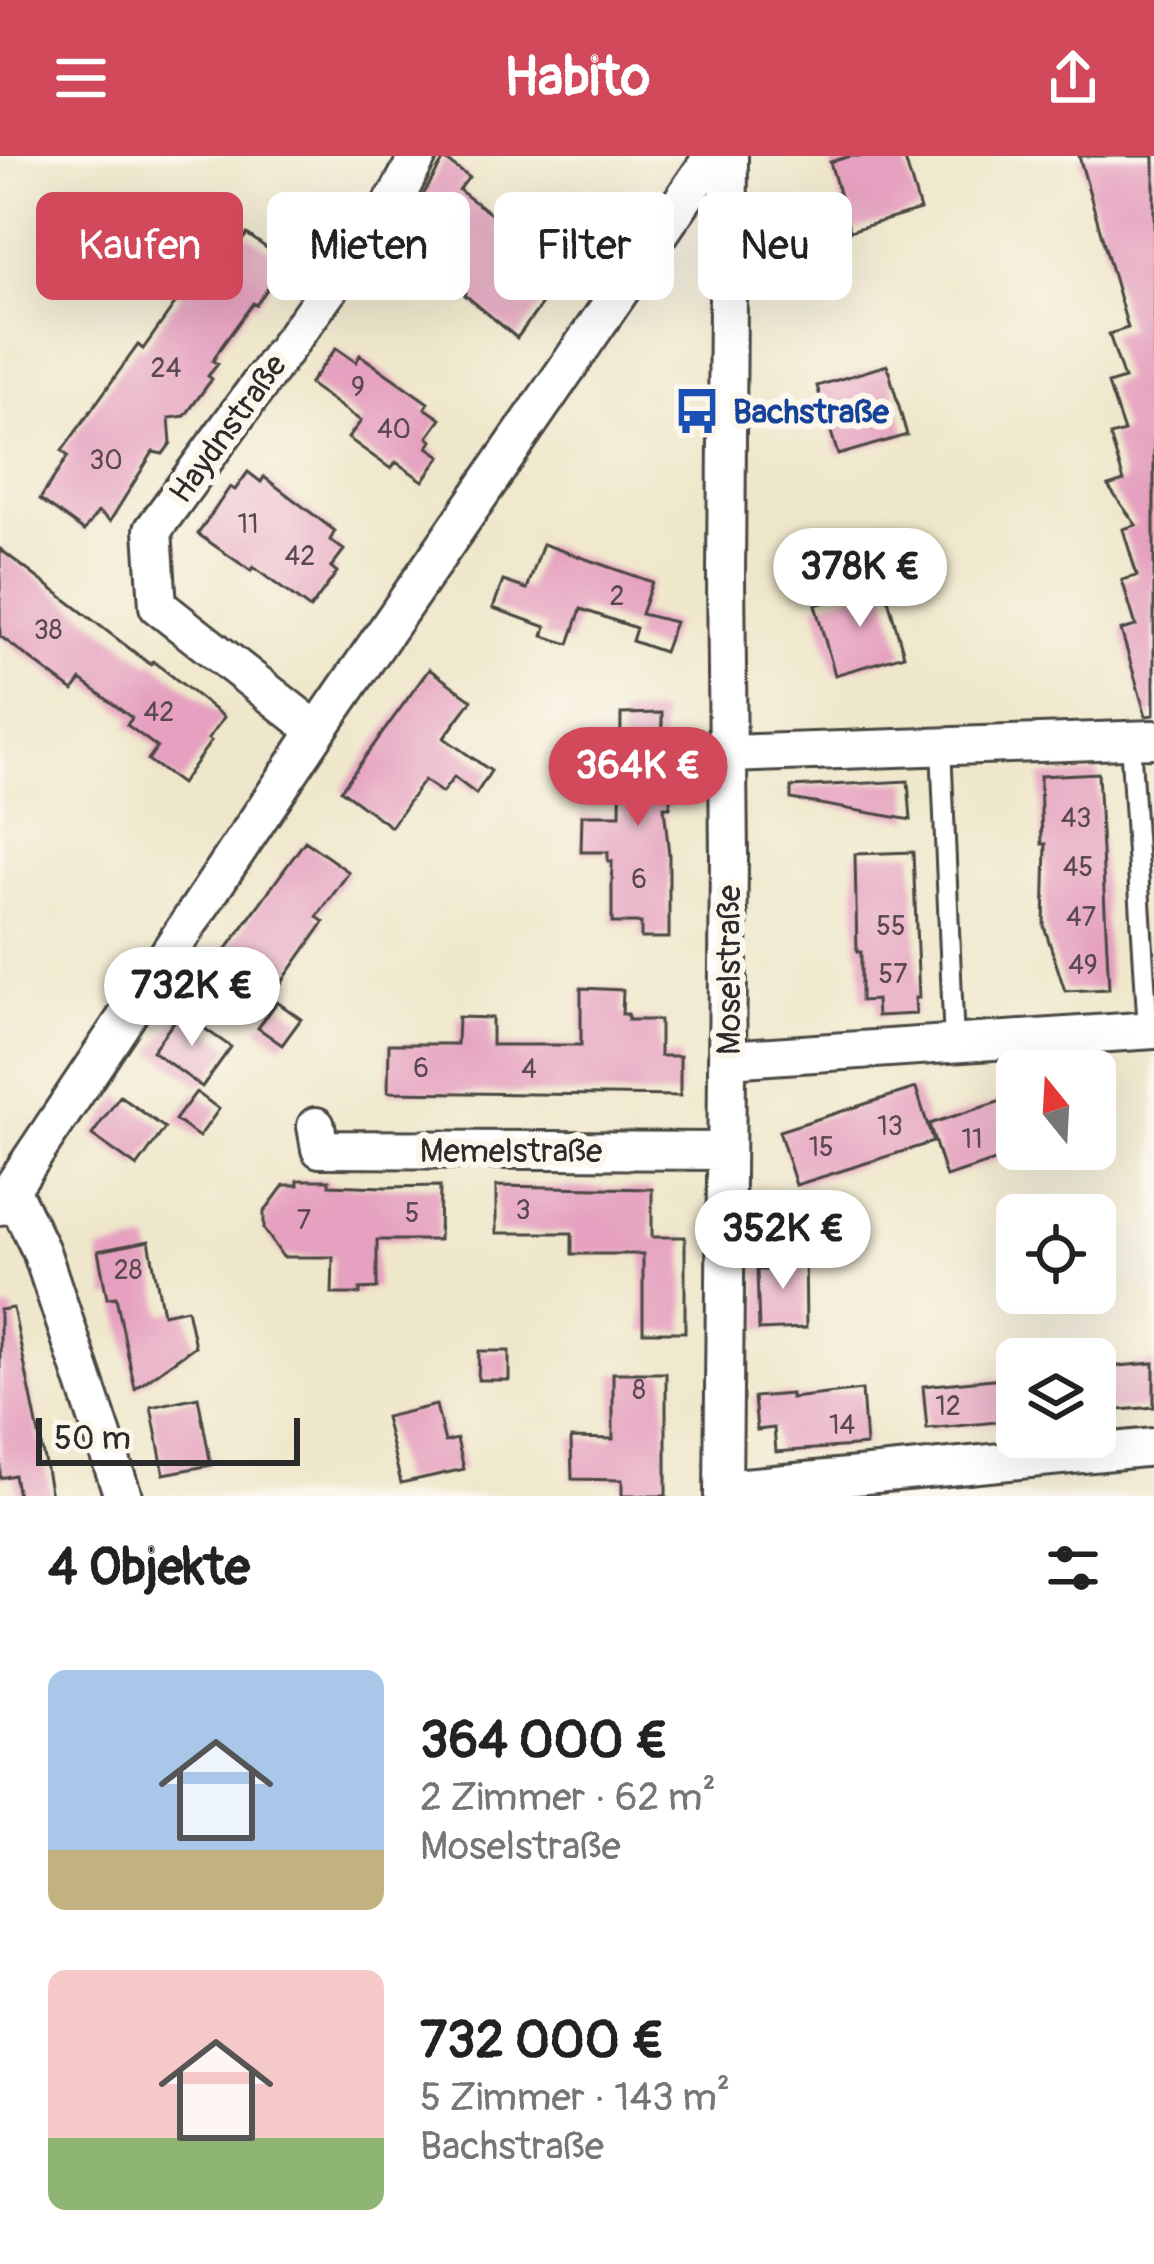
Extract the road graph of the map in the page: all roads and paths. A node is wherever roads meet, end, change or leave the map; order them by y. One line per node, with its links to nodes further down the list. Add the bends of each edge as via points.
1 (418, 156): 4 (street, Haydnstraße, via 153,530 158,606)
2 (713, 156): 4 (street)
3 (729, 156): 7 (street, Moselstraße)
4 (317, 731): 13 (street)
5 (1142, 739): 6 (street); 8 (lane)
6 (941, 747): 7 (street); 9 (lane)
7 (729, 754): 10 (street, Moselstraße)
8 (1151, 1030): 9 (street)
9 (954, 1044): 10 (street)
10 (728, 1059): 12 (street, Moselstraße)
11 (316, 1126): 12 (street, Memelstraße, via 320,1149)
12 (726, 1150): 15 (street, Moselstraße)
13 (5, 1198): 16 (street, via 41,1251)
14 (1154, 1447): 15 (street)
15 (723, 1492)
16 (123, 1496)

